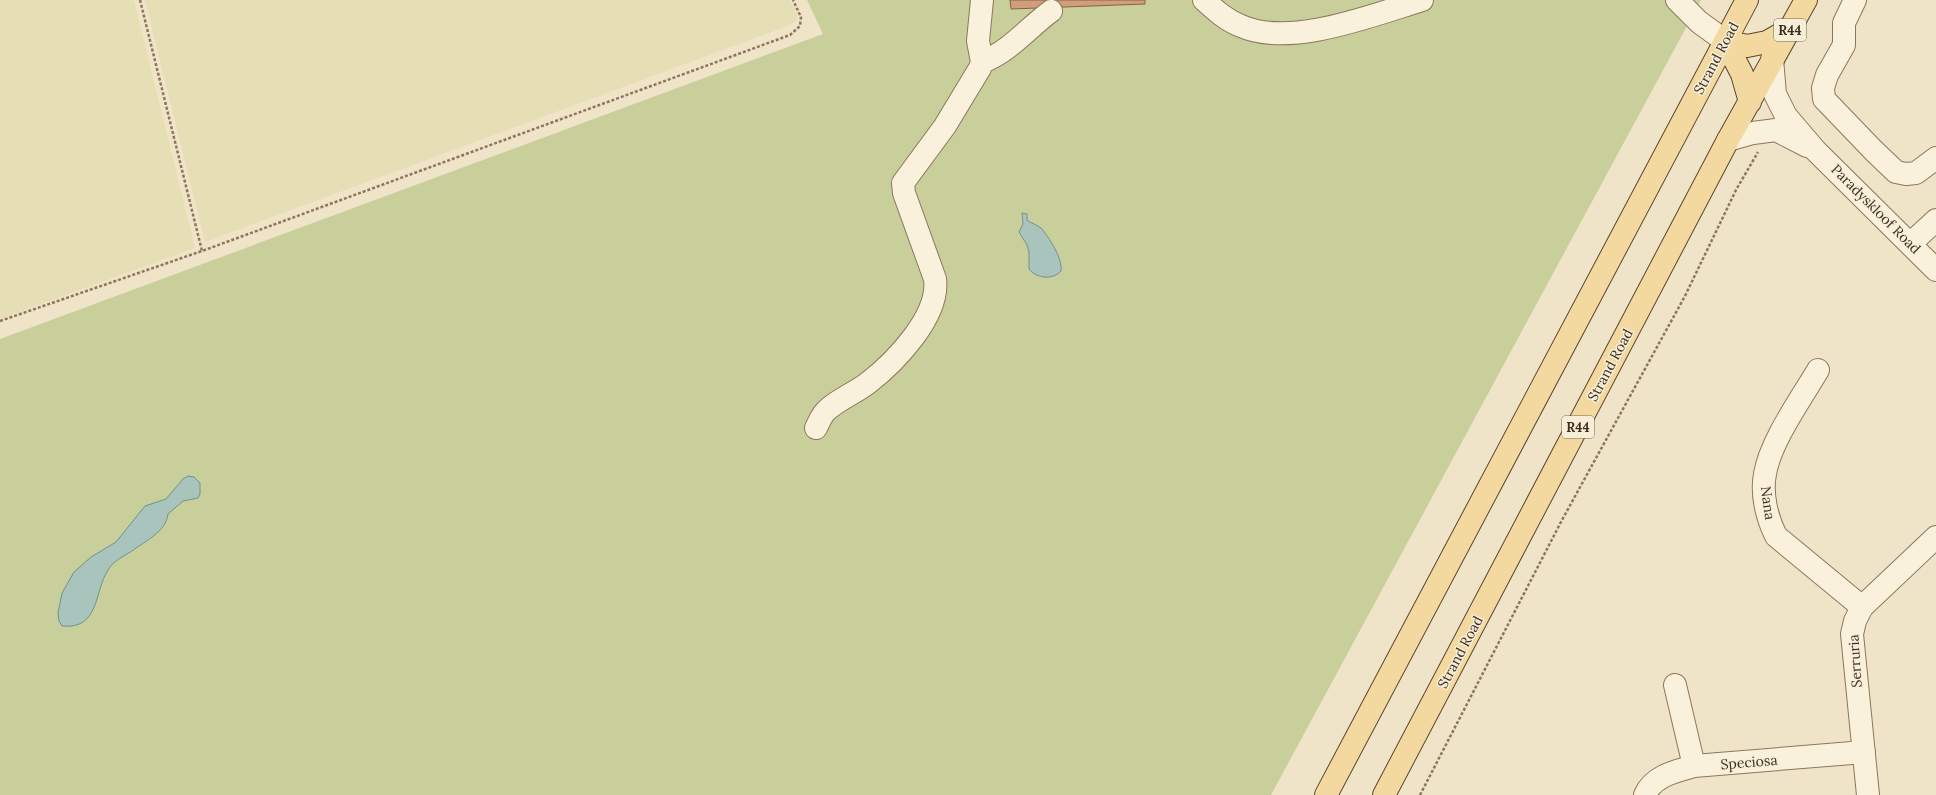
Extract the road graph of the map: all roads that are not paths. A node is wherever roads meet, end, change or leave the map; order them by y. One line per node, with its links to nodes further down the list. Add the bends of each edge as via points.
1 (982, 0): 12 (street, via 978,41)
2 (1204, 0): 3 (street, via 1223,17 1242,27 1270,33 1297,33 1327,28)
3 (1422, 0)
4 (1747, 0): 10 (main road, Strand Road)
5 (1806, 0): 9 (main road, Strand Road / R44)
6 (1855, 0): 16 (street, via 1844,23 1844,45 1827,75 1823,88 1824,99 1896,172 1916,173)
7 (1679, 2): 10 (street, via 1699,22)
8 (1051, 11): 12 (street, via 994,57)
9 (1790, 29): 10 (main road, via 1767,42 1747,46); 11 (main road, Strand Road / R44)
10 (1725, 41): 13 (main road, via 1742,74); 27 (main road, Strand Road)
11 (1772, 59): 13 (main road, Strand Road / R44); 15 (street, Paradyskloof Road, via 1775,94 1786,116)
12 (982, 62): 21 (street, via 945,126 903,183 904,194 935,279 935,293 931,304 913,337 895,358 868,383 826,410)
13 (1750, 102): 14 (main road, Strand Road / R44)
14 (1728, 140): 15 (street, Paradyskloof Road, via 1776,130); 28 (main road, Strand Road / R44)
15 (1815, 150): 18 (street, Paradyskloof Road)
16 (1936, 158)
17 (1936, 220): 18 (street)
18 (1910, 244): 19 (street, Paradyskloof Road)
19 (1936, 270)
20 (1818, 370): 23 (street, Nana, via 1780,435 1769,460 1765,475 1765,504 1769,523 1776,536)
21 (816, 428)
22 (1936, 537): 23 (street, Serruria)
23 (1862, 607): 25 (street, Serruria, via 1852,634)
24 (1675, 686): 26 (street)
25 (1864, 752): 26 (street, Speciosa); 30 (street, Serruria)
26 (1694, 766): 29 (street, Speciosa, via 1665,776 1648,786)
27 (1326, 795)
28 (1384, 795)
29 (1645, 795)
30 (1868, 795)

